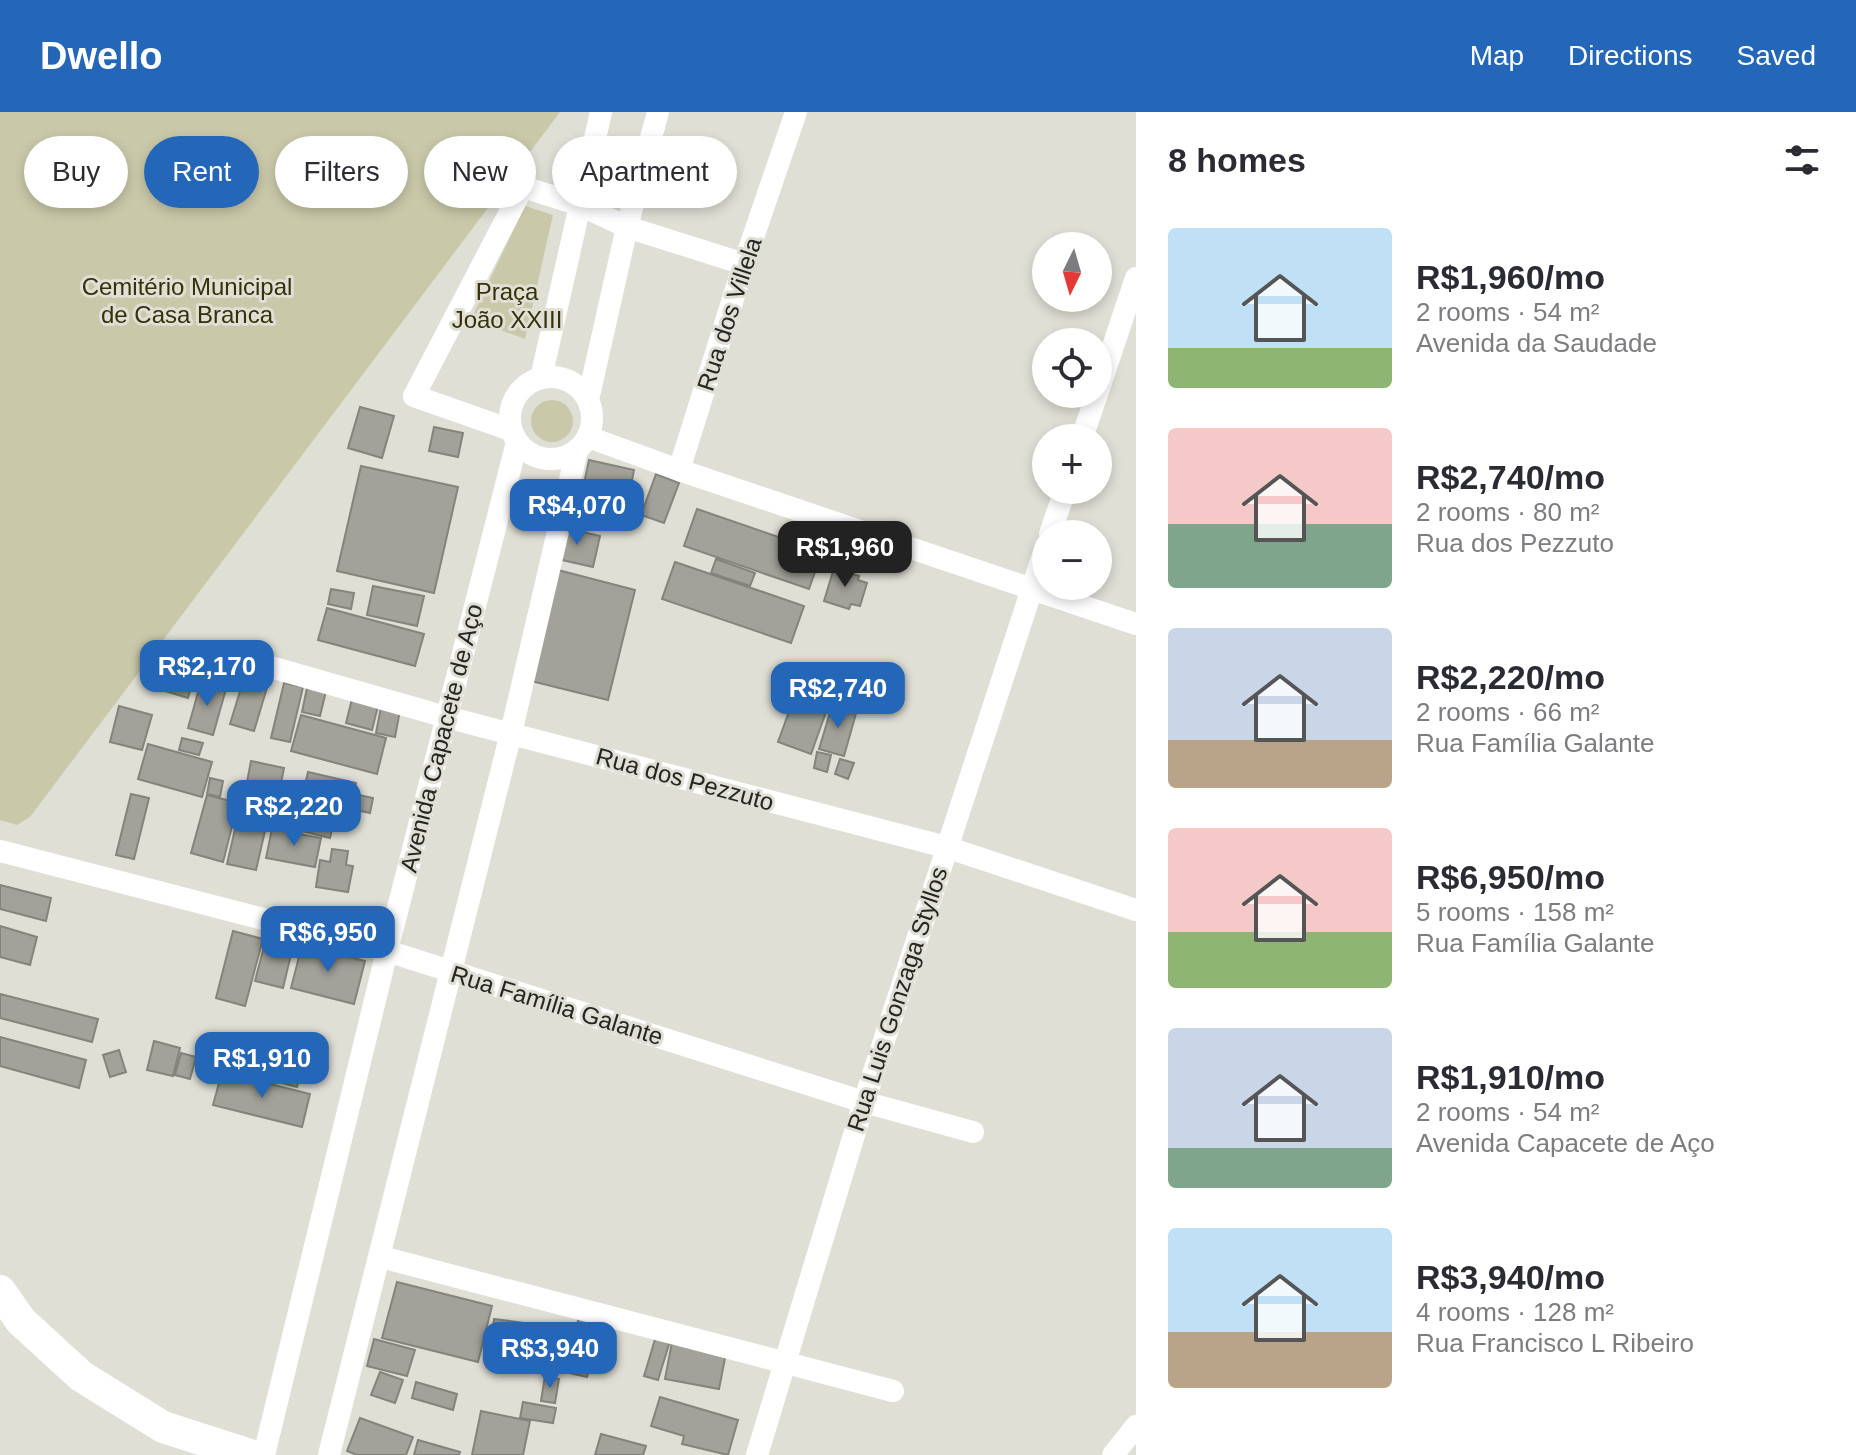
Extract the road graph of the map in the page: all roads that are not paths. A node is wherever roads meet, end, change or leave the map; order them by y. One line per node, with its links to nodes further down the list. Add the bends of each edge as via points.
1 (601, 112): 4 (street)
2 (658, 112): 8 (street)
3 (796, 112): 9 (street, Rua dos Villela)
4 (596, 136)
5 (552, 196): 14 (street, via 523,187 414,396)
6 (579, 208): 12 (street)
7 (586, 208): 8 (street)
8 (627, 227): 9 (street); 13 (street)
9 (744, 264): 16 (street, Rua dos Villela)
10 (1136, 278): 11 (street)
11 (1112, 351)
12 (541, 378): 13 (street, via 568,381); 14 (street, via 529,383 512,404)
13 (588, 400): 15 (street, via 592,413)
14 (514, 436): 15 (street, via 526,452 551,459 565,457); 21 (street, Avenida Capacete de Aço)
15 (583, 444): 16 (street); 22 (street)
16 (679, 470): 17 (street)
17 (1032, 588): 23 (street, Rua Luis Gonzaga Styllos)
18 (1067, 600): 19 (street)
19 (1136, 624)
20 (232, 656): 21 (street, Rua dos Pezzuto)
21 (446, 717): 22 (street, Rua dos Pezzuto); 26 (street, Avenida Capacete de Aço)
22 (511, 733): 23 (street, Rua dos Pezzuto); 27 (street)
23 (946, 847): 25 (street, Rua dos Pezzuto); 28 (street, Rua Luis Gonzaga Styllos)
24 (0, 851): 26 (street, Rua Família Galante)
25 (1136, 910)
26 (387, 951): 27 (street, Rua Família Galante); 36 (street, Avenida Capacete de Aço)
27 (452, 972): 28 (street, Rua Família Galante); 30 (street)
28 (864, 1102): 29 (street, Rua Família Galante); 32 (street, Rua Luis Gonzaga Styllos)
29 (973, 1132)
30 (381, 1257): 32 (street); 37 (street)
31 (0, 1291): 35 (main road, via 21,1321 81,1376 163,1427)
32 (785, 1361): 33 (street); 38 (street, Rua Luis Gonzaga Styllos)
33 (893, 1391)
34 (1136, 1426): 39 (street)
35 (250, 1455)
36 (264, 1455)
37 (329, 1455)
38 (757, 1455)
39 (1113, 1455)

